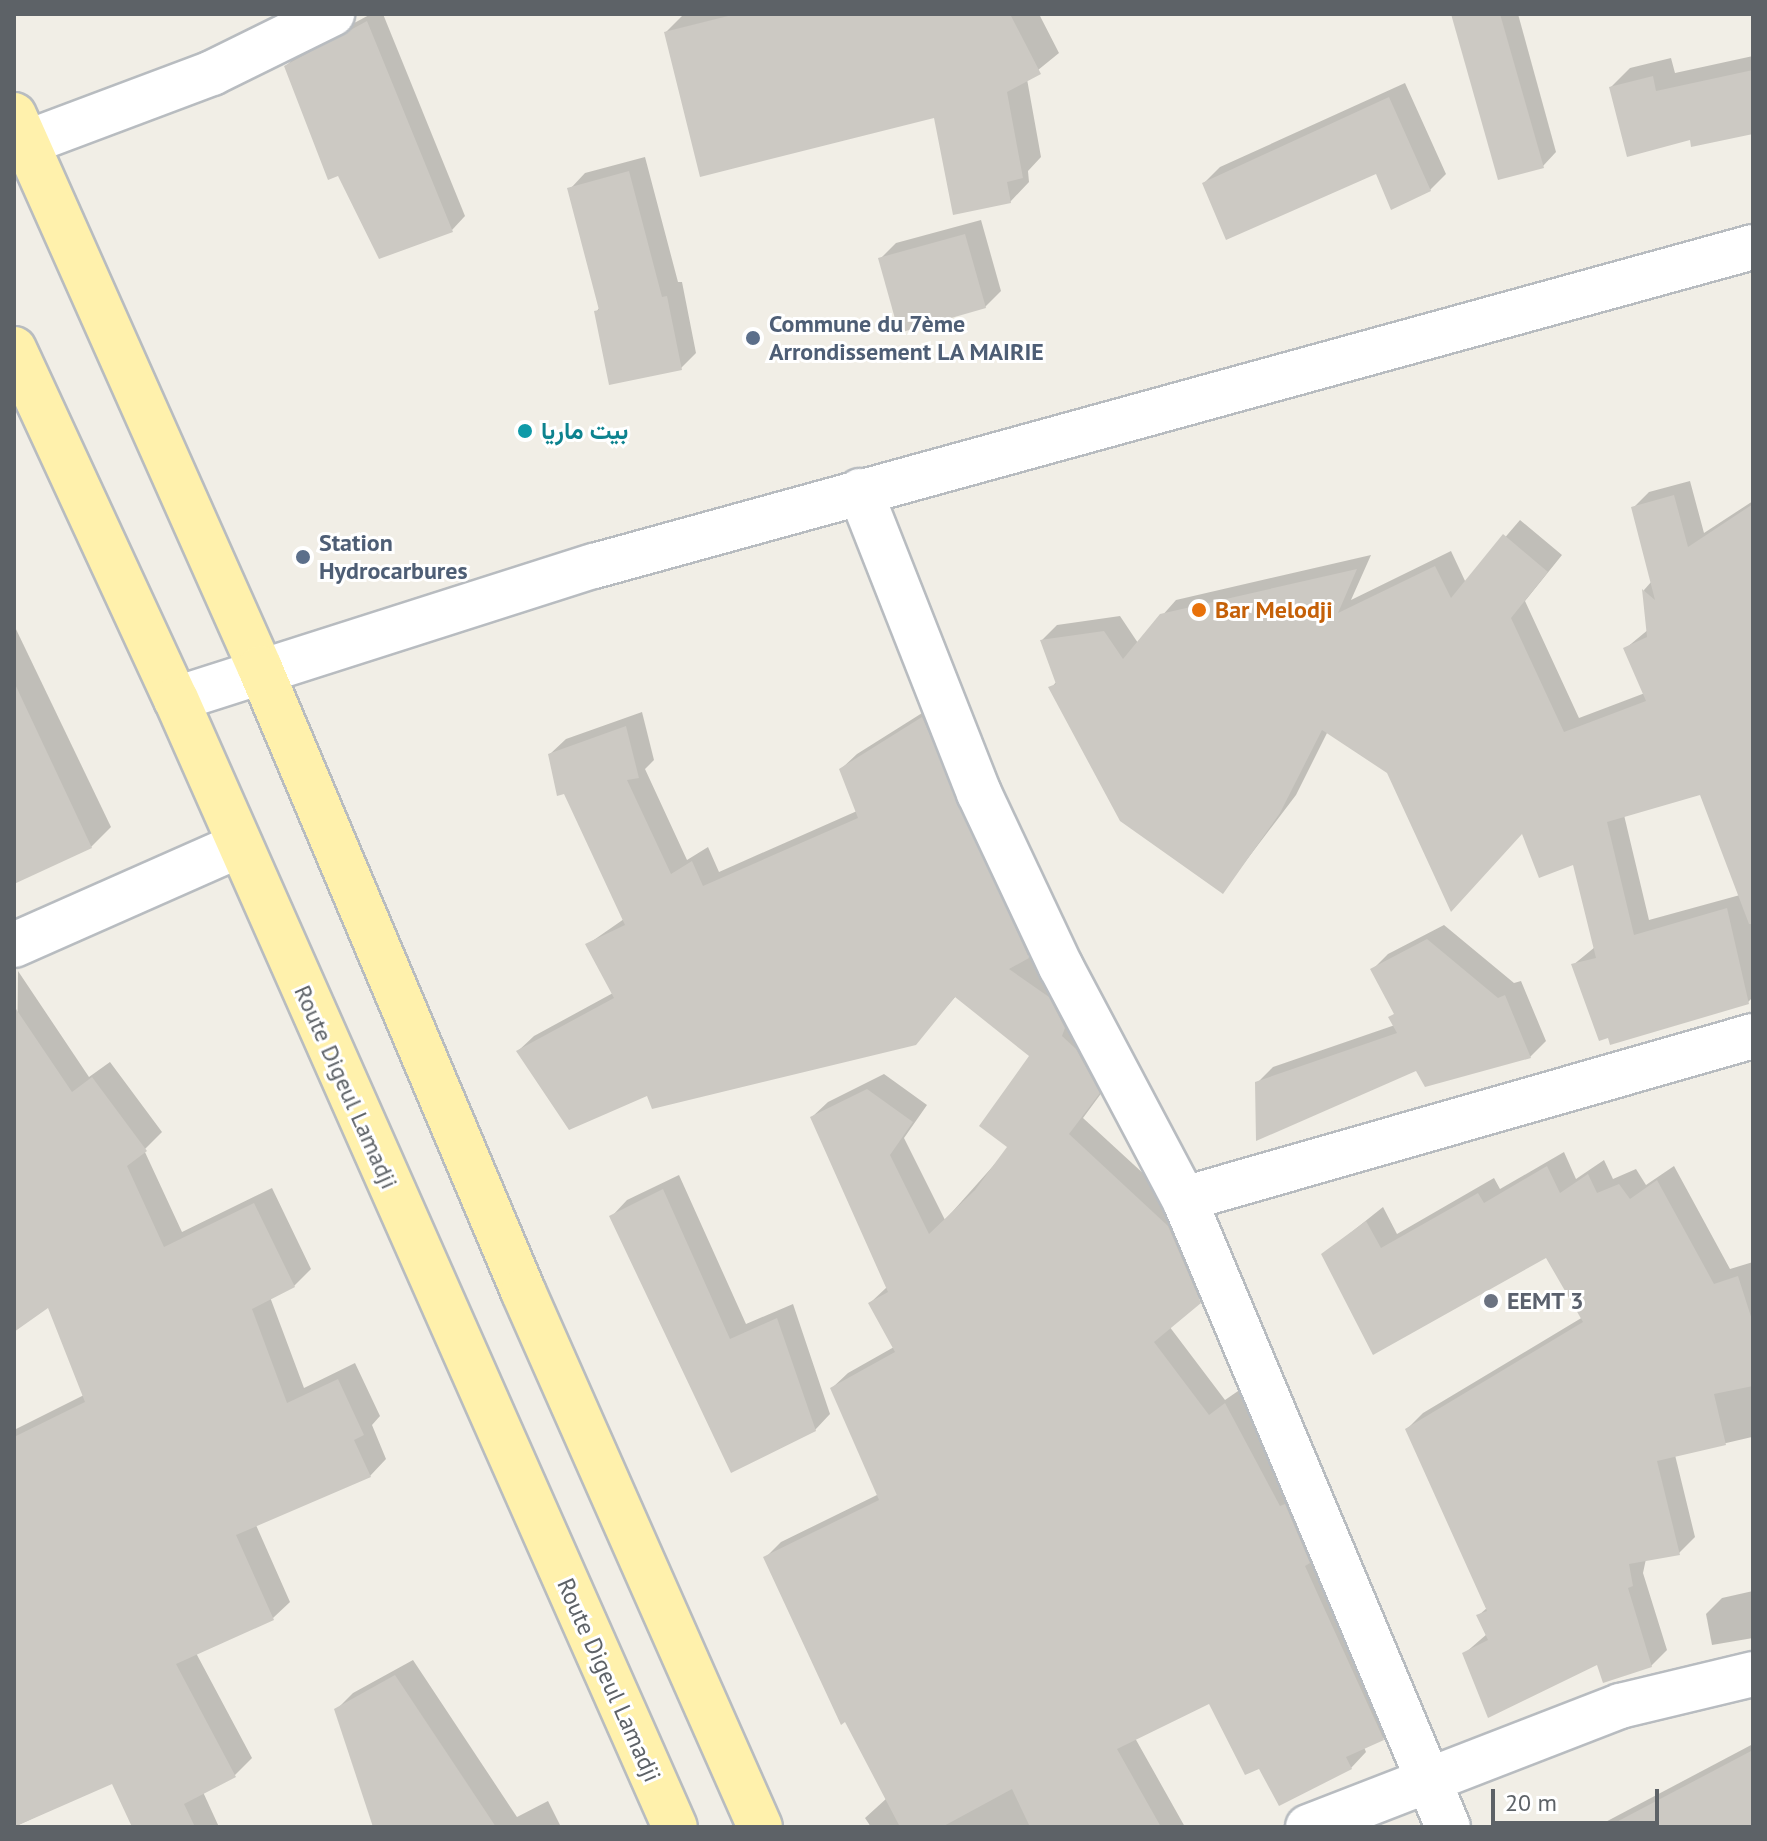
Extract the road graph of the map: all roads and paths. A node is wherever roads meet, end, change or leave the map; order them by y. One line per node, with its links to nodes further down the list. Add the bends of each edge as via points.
1 (332, 14): 2 (street, via 212,73)
2 (20, 129): 6 (main road)
3 (1753, 247): 5 (street)
4 (14, 349): 7 (main road, Route Digeul Lamadji)
5 (860, 491): 6 (street); 11 (street, via 979,793 1061,967)
6 (260, 668): 7 (street); 15 (main road, via 523,1291)
7 (176, 699): 8 (main road, Route Digeul Lamadji)
8 (240, 845): 9 (street); 14 (main road, Route Digeul Lamadji)
9 (14, 945)
10 (1753, 1036): 11 (street)
11 (1184, 1199): 13 (street)
12 (1753, 1674): 13 (street, via 1620,1706)
13 (1425, 1778): 16 (street); 17 (street)
14 (675, 1827)
15 (760, 1827)
16 (1308, 1827)
17 (1448, 1827)

